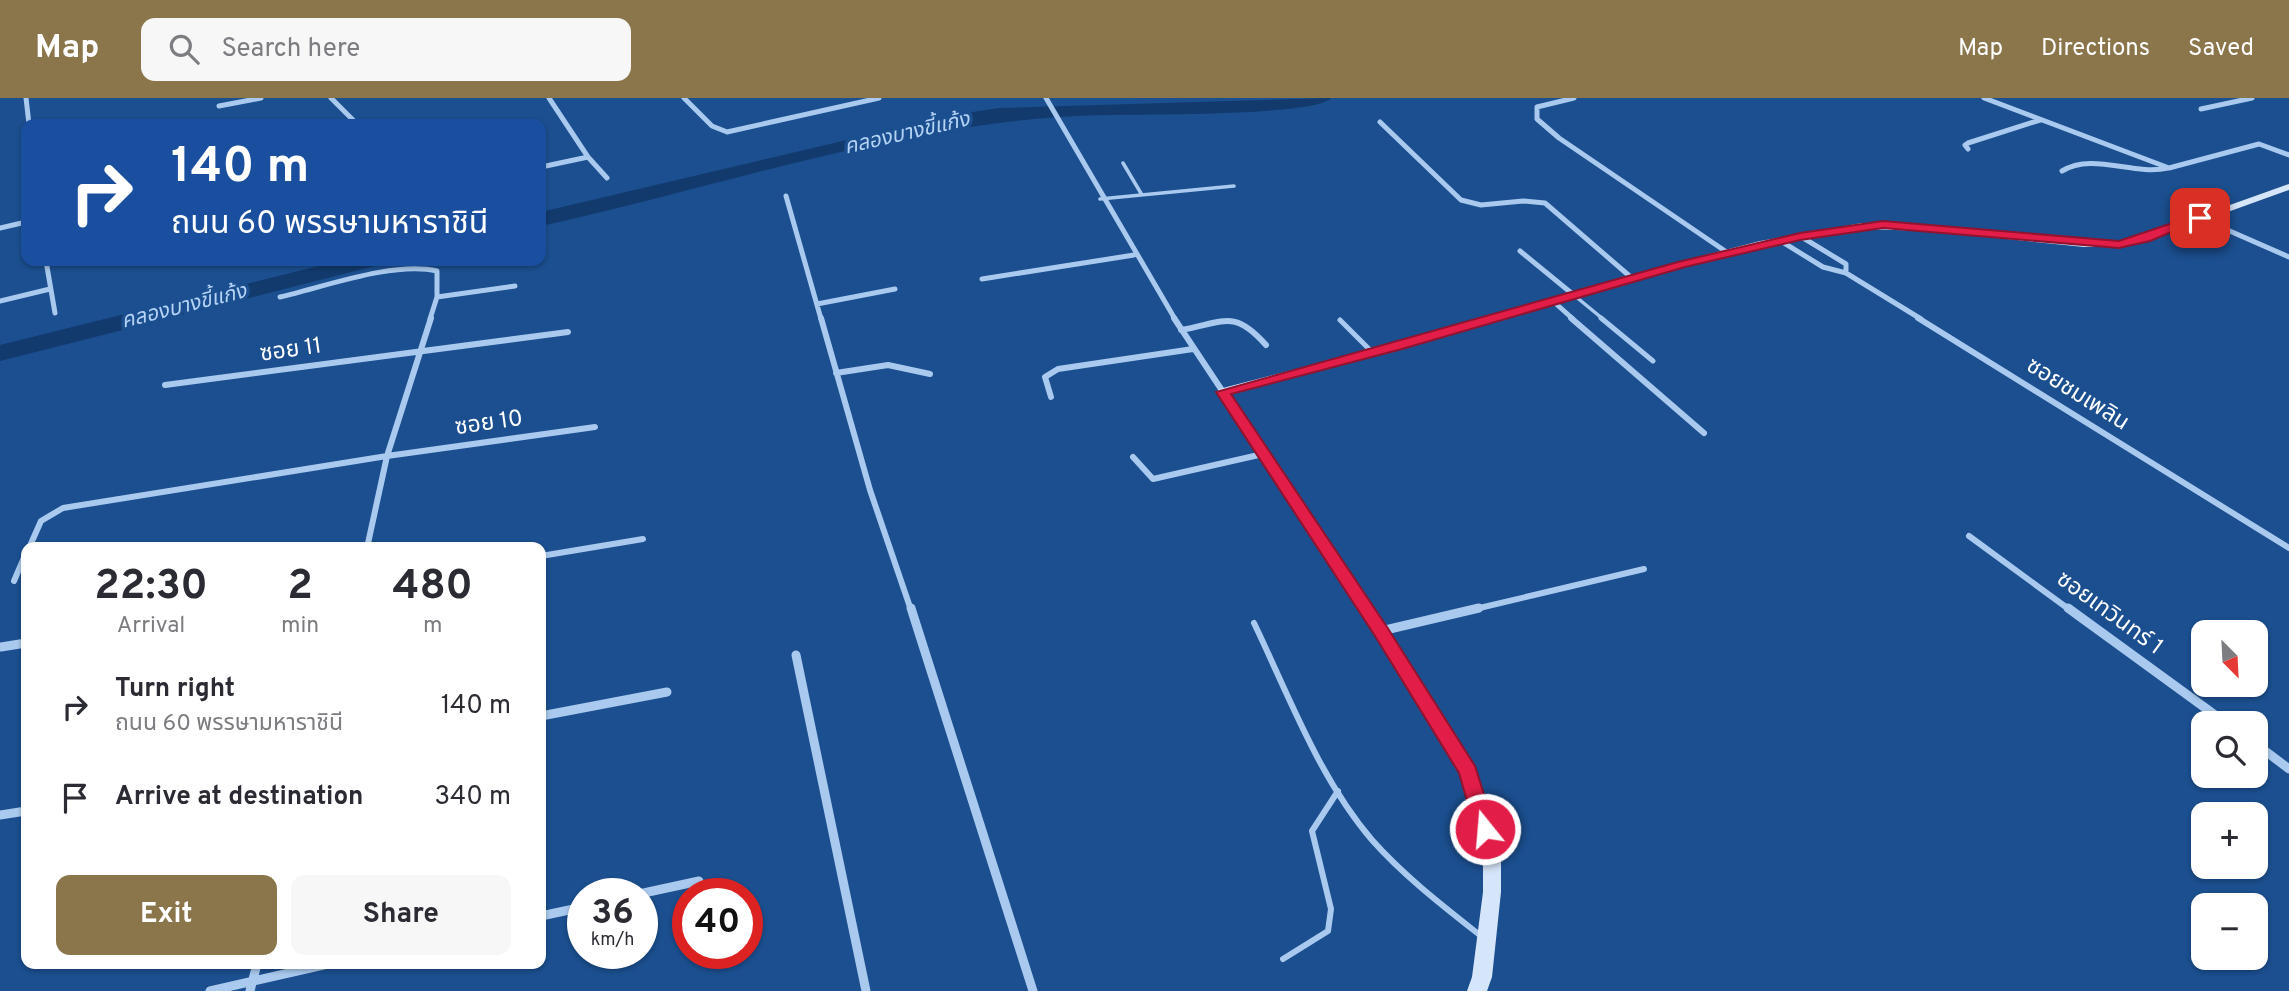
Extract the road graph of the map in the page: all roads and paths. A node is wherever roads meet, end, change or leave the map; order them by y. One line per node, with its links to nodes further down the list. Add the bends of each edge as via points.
1 (26, 98): 13 (street)
2 (261, 98): 11 (street)
3 (331, 98): 14 (street)
4 (549, 98): 19 (street)
5 (684, 98): 6 (street, via 712,126 727,132)
6 (878, 98)
7 (1046, 98): 29 (street)
8 (1574, 98): 36 (street, via 1537,107 1537,119)
9 (1984, 98): 15 (street)
10 (2252, 98): 12 (street)
11 (219, 106)
12 (2201, 109)
13 (28, 119)
14 (352, 119)
15 (2041, 120): 17 (street, via 1968,143); 22 (street)
16 (1380, 122): 42 (street, via 1461,200 1471,205 1530,199 1545,204)
17 (1968, 149)
18 (2289, 155): 22 (street, via 2259,144)
19 (588, 157): 21 (street); 24 (street)
20 (1123, 163): 27 (lane)
21 (546, 166)
22 (2169, 168): 23 (street, via 2145,173 2079,164)
23 (2062, 171)
24 (607, 178)
25 (1234, 186): 27 (lane)
26 (2289, 187): 30 (street)
27 (1142, 195): 29 (lane)
28 (786, 196): 51 (street)
29 (1100, 199): 37 (street)
30 (2200, 218): 33 (street, via 2119,244 1883,225); 38 (street)
31 (21, 223): 32 (street)
32 (0, 228)
33 (1800, 236): 34 (street); 40 (street, ซอยชมเพลิน, via 1846,264)
34 (1779, 240): 36 (street); 40 (street, ซอยชมเพลิน, via 1823,267)
35 (1520, 251): 46 (street)
36 (1728, 253): 42 (street)
37 (1134, 255): 41 (street); 54 (street)
38 (2289, 257)
39 (47, 266): 44 (street)
40 (1846, 273): 75 (street, ซอยชมเพลิน)
41 (982, 279)
42 (1633, 279): 46 (street)
43 (515, 286): 47 (street)
44 (50, 289): 49 (street); 52 (street)
45 (895, 289): 51 (street)
46 (1575, 296): 50 (street); 60 (lane)
47 (437, 297): 48 (street, via 437,271 426,267); 58 (street)
48 (280, 298)
49 (0, 301)
50 (1554, 302): 59 (street); 67 (street)
51 (817, 304): 61 (street)
52 (55, 313)
53 (1340, 320): 59 (lane)
54 (1181, 330): 56 (street, via 1235,320 1248,325); 57 (street)
55 (568, 332): 58 (street, ซอย 11)
56 (1266, 345)
57 (1193, 349): 64 (street); 65 (street, via 1058,369 1045,377)
58 (421, 351): 63 (street, ซอย 11); 69 (street)
59 (1373, 353): 64 (street)
60 (1653, 361)
61 (836, 373): 62 (street, via 888,365); 102 (street)
62 (930, 374)
63 (165, 385)
64 (1223, 392): 68 (street)
65 (1051, 397)
66 (595, 427): 69 (street, ซอย 10)
67 (1704, 433)
68 (1263, 454): 70 (street, via 1153,479); 81 (street)
69 (387, 456): 73 (street, ซอย 10, via 63,508 41,521); 74 (street)
70 (1133, 457)
71 (1969, 536): 86 (street, ซอยเทวินทร์ 1)
72 (643, 539): 76 (street)
73 (32, 542)
74 (368, 542)
75 (2289, 548)
76 (546, 555)
77 (21, 565): 79 (street)
78 (1644, 569): 81 (street)
79 (14, 581)
80 (1254, 623): 90 (lane)
81 (1381, 631): 95 (street, via 1468,772 1492,850)
82 (21, 644): 83 (street)
83 (1, 647)
84 (796, 655): 101 (street)
85 (667, 692): 87 (street)
86 (2210, 711)
87 (546, 715)
88 (2268, 753): 89 (street)
89 (2289, 769)
90 (1338, 792): 95 (lane, via 1360,824 1413,881); 96 (lane, via 1312,831 1331,909 1328,931)
91 (21, 812): 92 (street)
92 (0, 815)
93 (567, 910): 94 (street)
94 (546, 915)
95 (1487, 940): 103 (street)
96 (1283, 959)
97 (256, 969): 99 (street)
98 (310, 969): 99 (street)
99 (251, 986): 100 (street)
100 (209, 991)
101 (866, 991)
102 (1033, 991)
103 (1477, 991)

